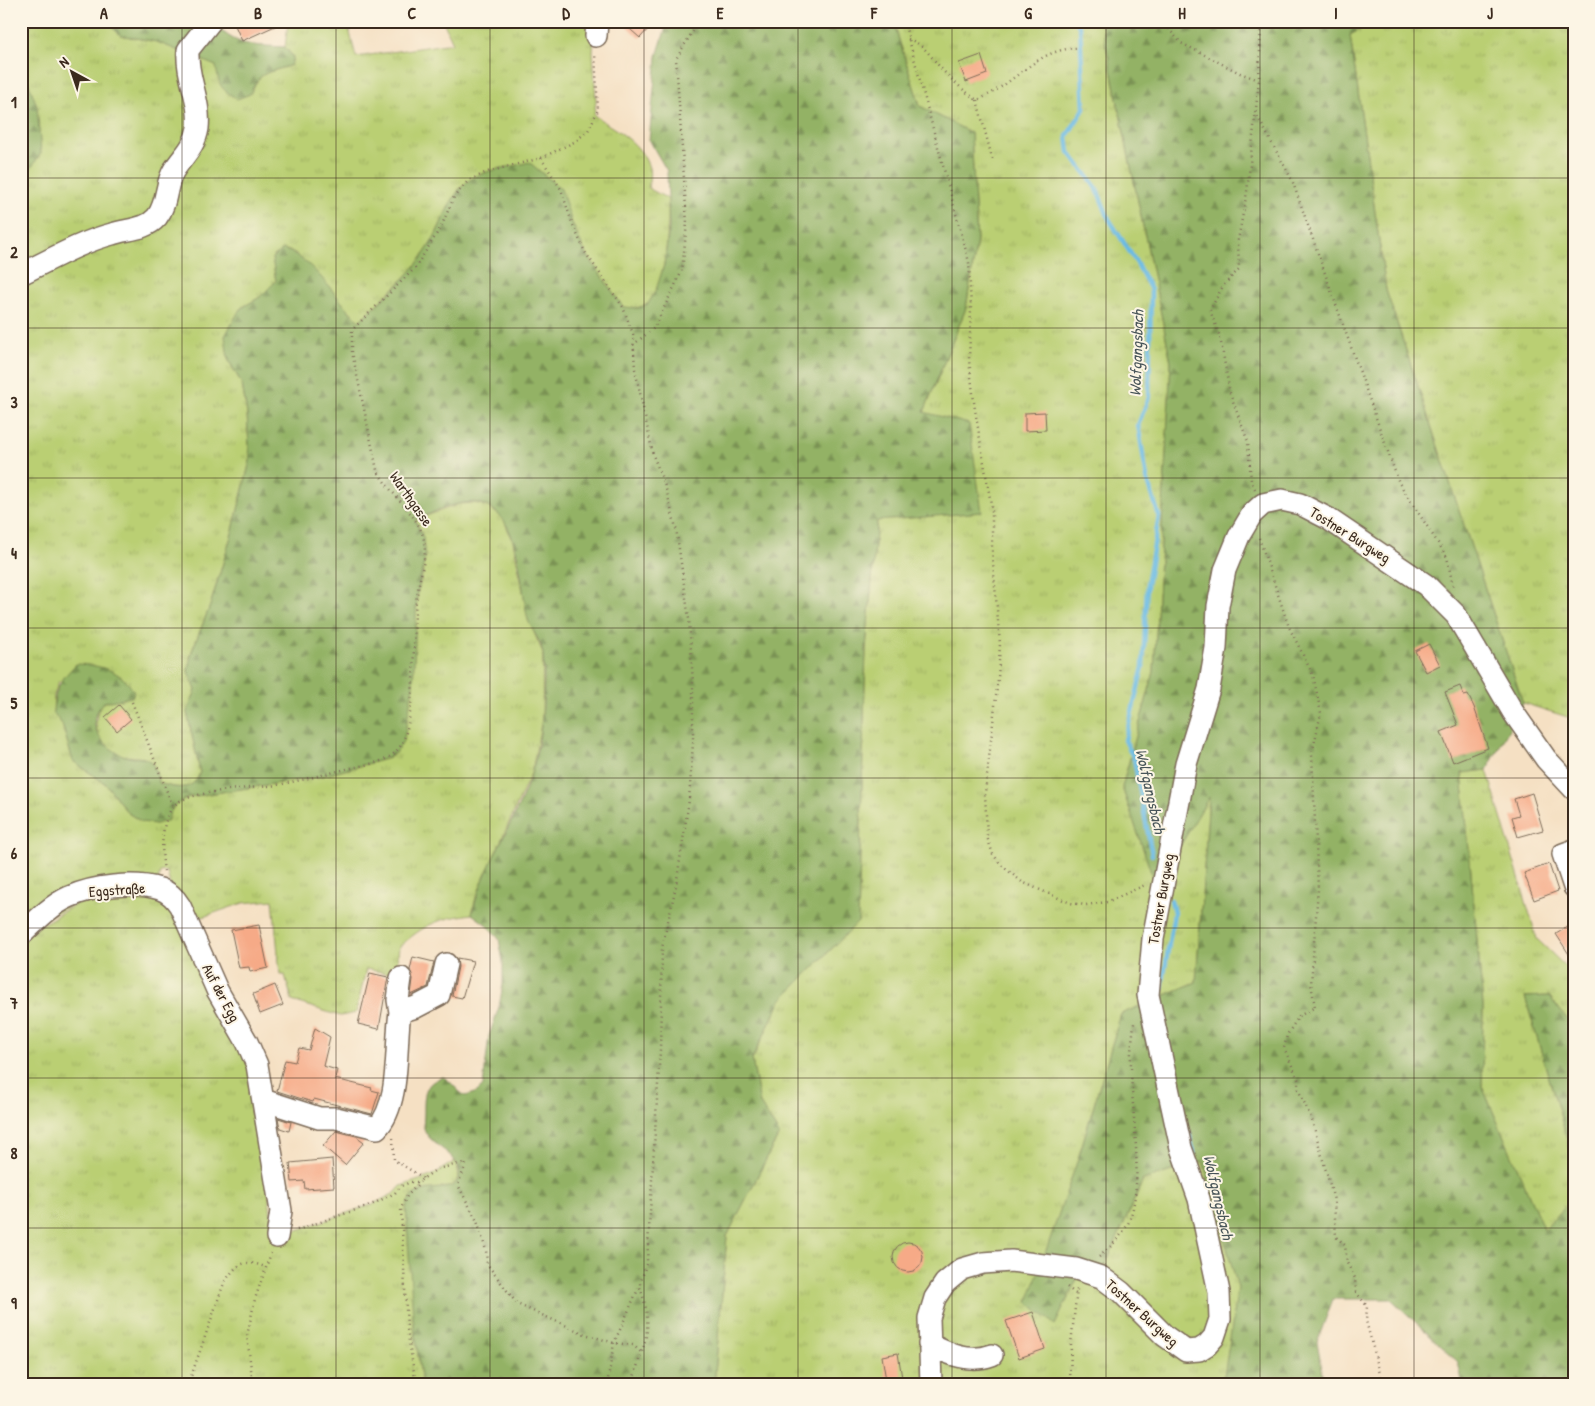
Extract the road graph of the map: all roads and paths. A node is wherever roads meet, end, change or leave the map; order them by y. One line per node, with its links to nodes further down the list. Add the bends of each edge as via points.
1 (211, 21): 14 (street, via 188,50 188,71 198,108 196,138 170,178 157,216 140,228 110,234)
2 (700, 21): 15 (path, via 676,59 688,223 682,270 654,328)
3 (904, 21): 7 (path)
4 (1162, 21): 9 (path, via 1181,43)
5 (1261, 21): 9 (path)
6 (597, 28): 12 (path, Warthgasse, via 597,117 581,138)
7 (908, 38): 10 (path, via 921,44 967,94); 22 (path, via 969,262 969,360 992,510 1000,644 985,793 987,838 992,854 1022,882 1070,903 1107,902)
8 (1077, 48): 10 (path, via 1049,53 991,95)
9 (1259, 80): 11 (path)
10 (978, 100): 13 (path)
11 (1255, 112): 16 (path, via 1247,192 1238,240 1239,269 1223,286 1210,310 1220,337 1230,393 1248,442); 17 (path, via 1292,180 1399,483 1447,557 1457,599)
12 (541, 158): 15 (path, via 560,188 585,252 623,307 633,334); 20 (path, Warthgasse, via 468,181 454,198 441,227 415,268 352,330 352,352 377,470 415,520 425,547 417,594 413,686 404,740 389,758 371,764 277,785 189,797)
13 (993, 162)
14 (21, 274)
15 (633, 345): 35 (path, via 653,456 666,489 683,563 693,683 689,800 676,886 662,948 660,1051 647,1261)
16 (1257, 509): 17 (street, Tostner Burgweg, via 1282,500 1300,504 1327,518 1426,584); 22 (street, Tostner Burgweg, via 1239,536 1225,570 1209,689 1186,764); 48 (path, via 1283,610 1313,675 1321,713 1312,754 1318,888 1312,984 1315,1007 1300,1016 1286,1035 1284,1048 1312,1120 1332,1192 1336,1237 1345,1245 1356,1292 1367,1306 1366,1321)
17 (1456, 615): 19 (street, Tostner Burgweg, via 1513,712 1546,759)
18 (132, 702): 20 (path)
19 (1574, 789)
20 (173, 807): 24 (path, via 163,839 162,863)
21 (1574, 850): 23 (street, via 1562,854)
22 (1165, 876): 28 (street, Tostner Burgweg, via 1152,939)
23 (1574, 887)
24 (167, 892): 25 (street, Eggstraße, via 130,886 80,893 59,902); 30 (street, Auf der Egg, via 180,906 217,990 252,1052)
25 (21, 935)
26 (446, 964): 29 (street, via 439,995)
27 (401, 978): 29 (street)
28 (1148, 996): 34 (path, via 1134,1023 1131,1063 1135,1201 1129,1221 1113,1245); 34 (street, Tostner Burgweg, via 1181,1148 1199,1199 1219,1292 1220,1319 1214,1337 1207,1346 1186,1351 1101,1277)
29 (400, 1012): 31 (street, via 395,1080 384,1122)
30 (263, 1100): 31 (street, via 319,1118 336,1118); 33 (street, Auf der Egg, via 281,1211)
31 (378, 1131): 32 (path, via 386,1137 393,1135 394,1160)
32 (423, 1179): 33 (path, via 401,1186 373,1204); 37 (path, via 437,1169 466,1164 458,1185 477,1221 487,1264 517,1304); 43 (path, via 401,1208 408,1329)
33 (277, 1237)
34 (1070, 1276): 36 (path); 36 (path); 38 (street, Tostner Burgweg, via 1011,1261 962,1269 945,1283 935,1298 929,1318)
35 (640, 1286): 37 (path); 39 (path, via 647,1308 648,1334)
36 (1076, 1294): 47 (path)
37 (614, 1344): 39 (path, via 633,1345); 44 (path)
38 (929, 1344): 40 (street, via 966,1359); 46 (street, Tostner Burgweg)
39 (643, 1354): 45 (path, via 633,1380)
40 (992, 1355)
41 (188, 1385): 42 (path, via 224,1283 239,1265 254,1262 266,1267 247,1336)
42 (253, 1385)
43 (416, 1385)
44 (607, 1385)
45 (635, 1385)
46 (931, 1385)
47 (1070, 1385)
48 (1383, 1385)

